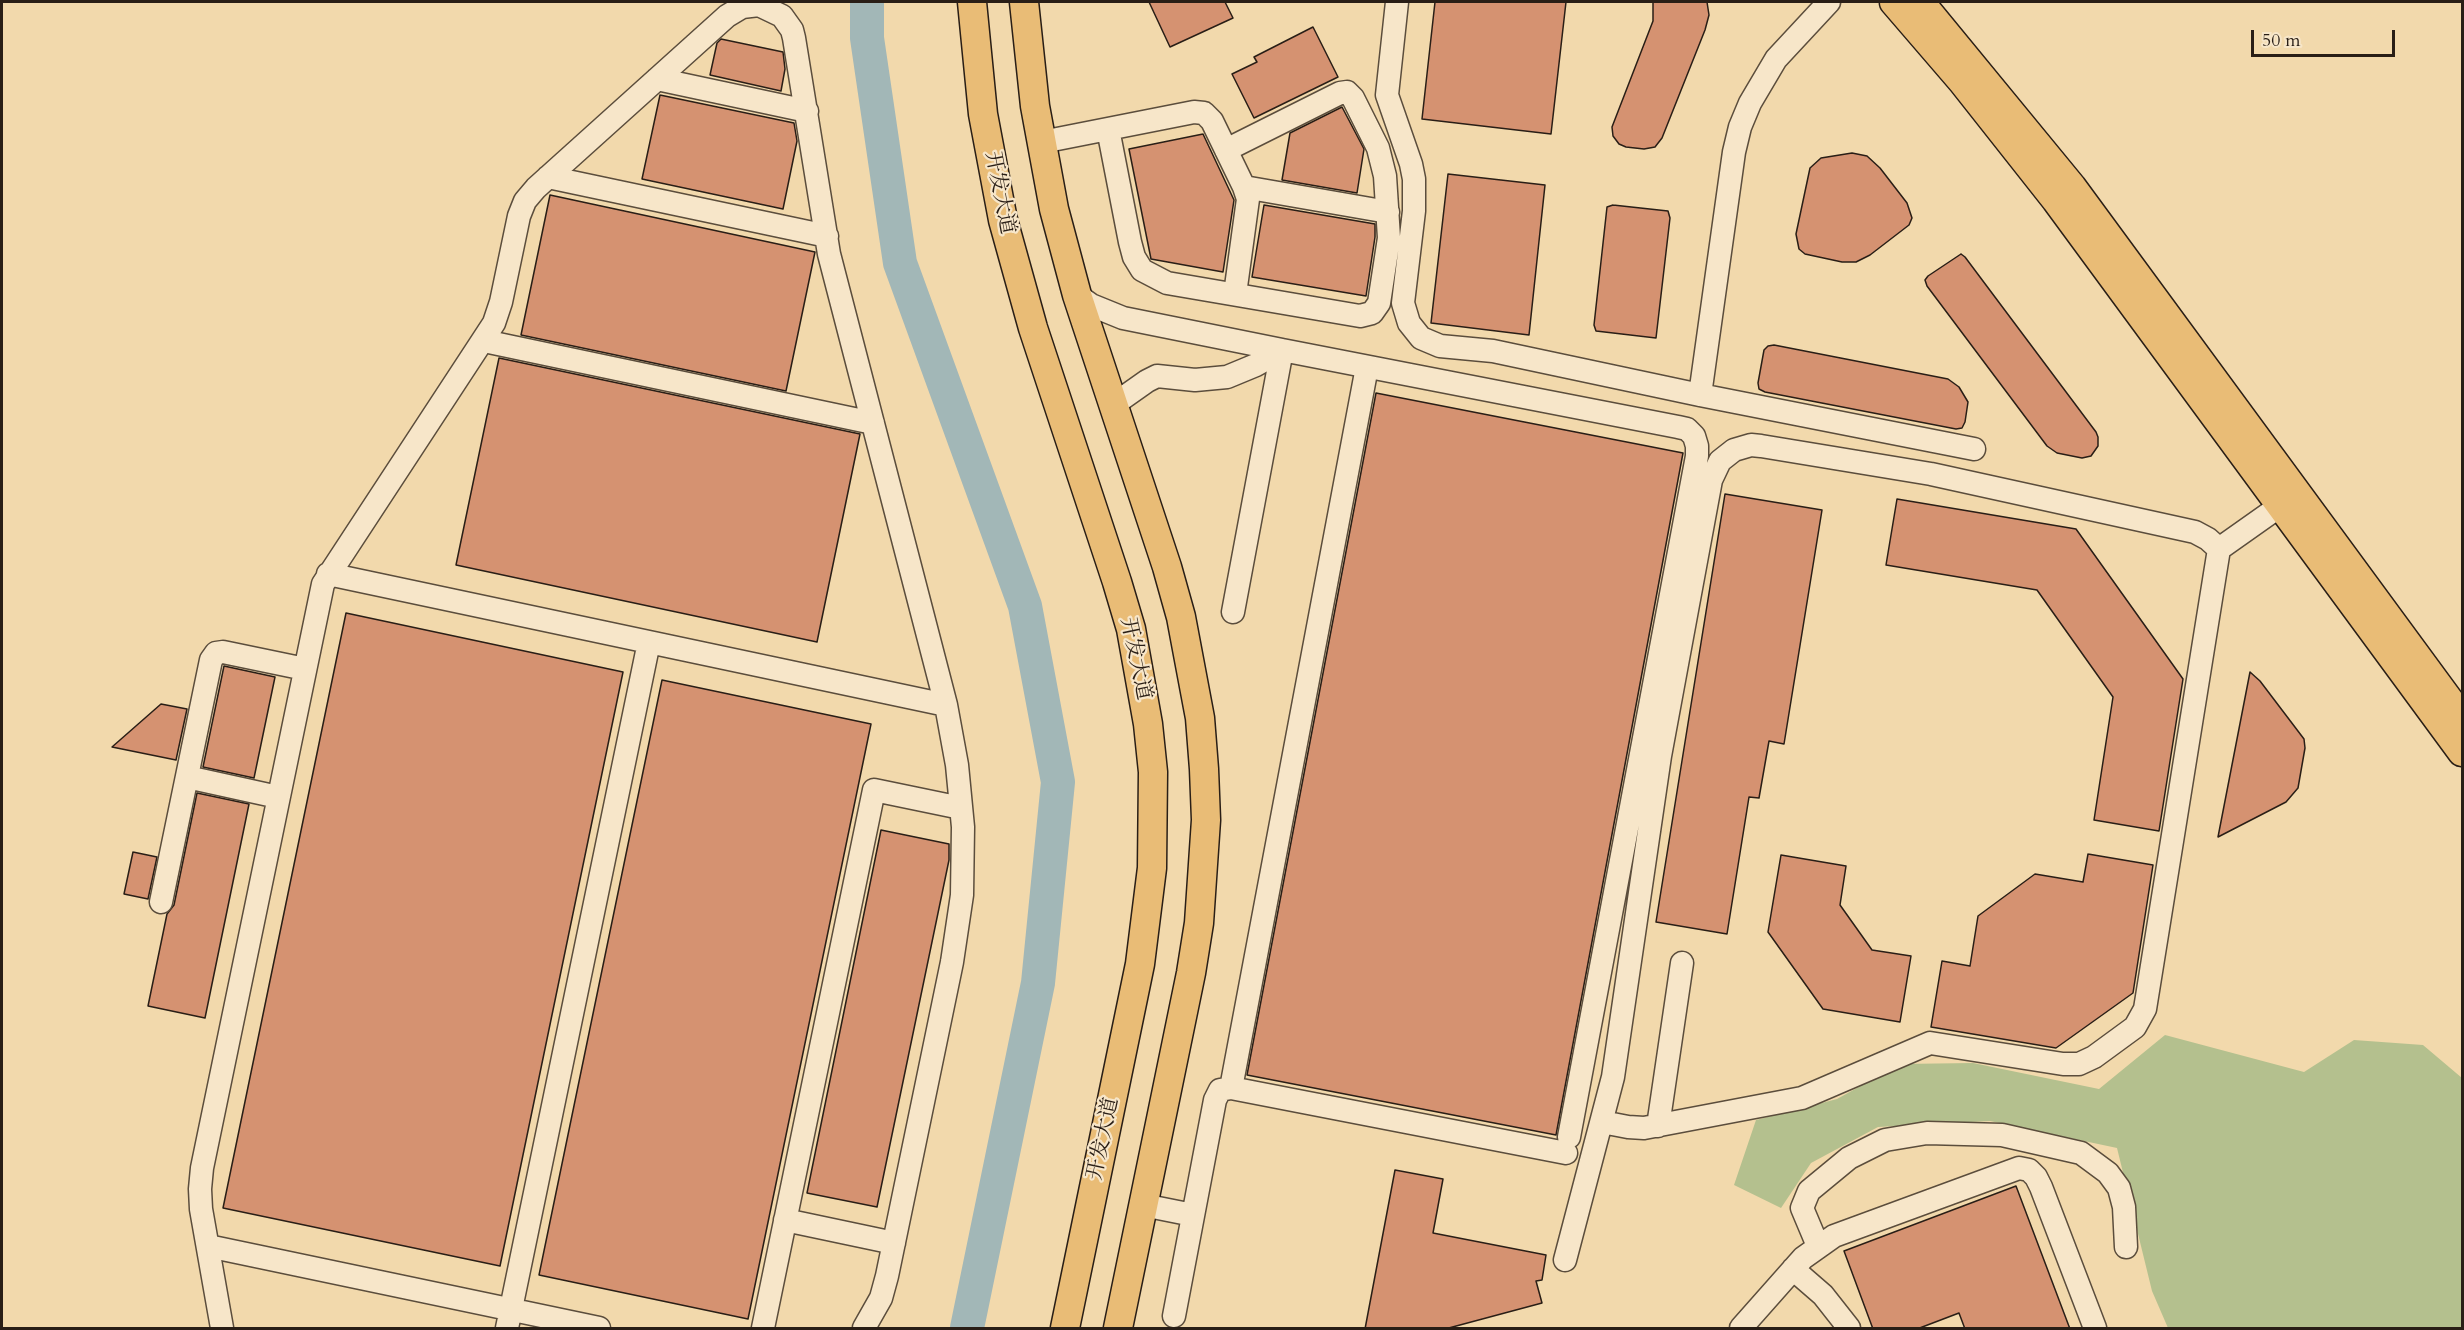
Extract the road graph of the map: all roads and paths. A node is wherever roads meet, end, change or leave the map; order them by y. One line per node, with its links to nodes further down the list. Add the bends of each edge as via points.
1 (972, 2): 57 (main road, 开发大道, via 983,114 1003,220 1033,328 1131,629 1153,772 1152,868 1141,954)
2 (1023, 2): 10 (main road)
3 (1397, 2): 21 (lane, via 1387,95 1414,179 1403,303 1412,328 1421,338 1440,346 1481,349)
4 (1829, 2): 21 (lane, via 1776,59 1740,127)
5 (1894, 2): 25 (main road, via 1962,81)
6 (1920, 2): 25 (main road, via 2072,187)
7 (657, 79): 8 (lane); 8 (lane, via 734,10 759,5 782,16 792,30); 12 (lane)
8 (807, 111): 15 (lane)
9 (1108, 129): 10 (lane); 11 (lane, via 1204,112); 16 (lane, via 1130,242 1142,270 1167,283)
10 (1042, 142): 17 (main road, via 1054,209)
11 (1226, 150): 13 (lane); 14 (lane, via 1347,92 1383,161)
12 (548, 177): 15 (lane); 18 (lane, via 525,201 519,216 501,302)
13 (1245, 187): 14 (lane); 16 (lane, via 1248,211)
14 (1388, 212): 16 (lane, via 1388,251 1379,303 1372,313 1360,316)
15 (827, 236): 23 (lane)
16 (1234, 294)
17 (1077, 296): 19 (lane, via 1123,318); 22 (main road)
18 (484, 341): 23 (lane); 27 (lane)
19 (1282, 350): 20 (lane); 22 (lane, via 1227,377 1195,380 1157,376); 28 (lane)
20 (1367, 367): 39 (lane); 39 (lane, via 1687,429 1697,447 1567,1145)
21 (1700, 395): 24 (lane)
22 (1113, 405): 42 (main road, via 1181,617 1198,708 1206,820 1199,923)
23 (873, 423): 31 (lane)
24 (1974, 449)
25 (2289, 499): 26 (lane); 32 (main road); 33 (main road)
26 (2219, 549): 40 (lane, via 2194,532 1931,474 1761,446 1742,447 1726,455 1711,480 1660,756 1620,1034); 41 (lane, via 2145,1009 2135,1027 2079,1064 1930,1043 1802,1098)
27 (328, 574): 29 (lane); 30 (lane)
28 (1233, 612)
29 (649, 642): 31 (lane); 52 (lane)
30 (305, 669): 34 (lane, via 216,653 211,660); 35 (lane)
31 (946, 705): 36 (lane)
32 (2463, 718)
33 (2463, 752)
34 (187, 777): 35 (lane); 37 (lane)
35 (278, 797): 46 (lane, via 202,1168 200,1189)
36 (961, 808): 44 (lane, via 874,790); 45 (lane, via 962,895)
37 (161, 902)
38 (1682, 963): 41 (lane)
39 (1232, 1088): 43 (lane, via 1220,1090 1215,1100)
40 (1602, 1122): 41 (lane, via 1629,1128); 49 (lane)
41 (1658, 1126)
42 (1143, 1205): 43 (lane); 58 (main road)
43 (1193, 1215): 51 (lane)
44 (785, 1220): 45 (lane); 55 (lane)
45 (894, 1243): 56 (lane, via 881,1298)
46 (208, 1246): 52 (lane); 53 (lane)
47 (1818, 1246): 48 (lane, via 1802,1208 1809,1191 1849,1158 1886,1140 1927,1132 2002,1135 2081,1153 2108,1173 2119,1188); 50 (lane); 61 (lane, via 1834,1236 2010,1170 2029,1170 2041,1187)
48 (2126, 1247)
49 (1565, 1260)
50 (1793, 1269): 59 (lane); 60 (lane, via 1823,1295)
51 (1174, 1316)
52 (509, 1319): 54 (lane)
53 (222, 1329)
54 (599, 1329)
55 (763, 1329)
56 (864, 1329)
57 (1065, 1329)
58 (1118, 1329)
59 (1741, 1329)
60 (1849, 1329)
61 (2095, 1329)

